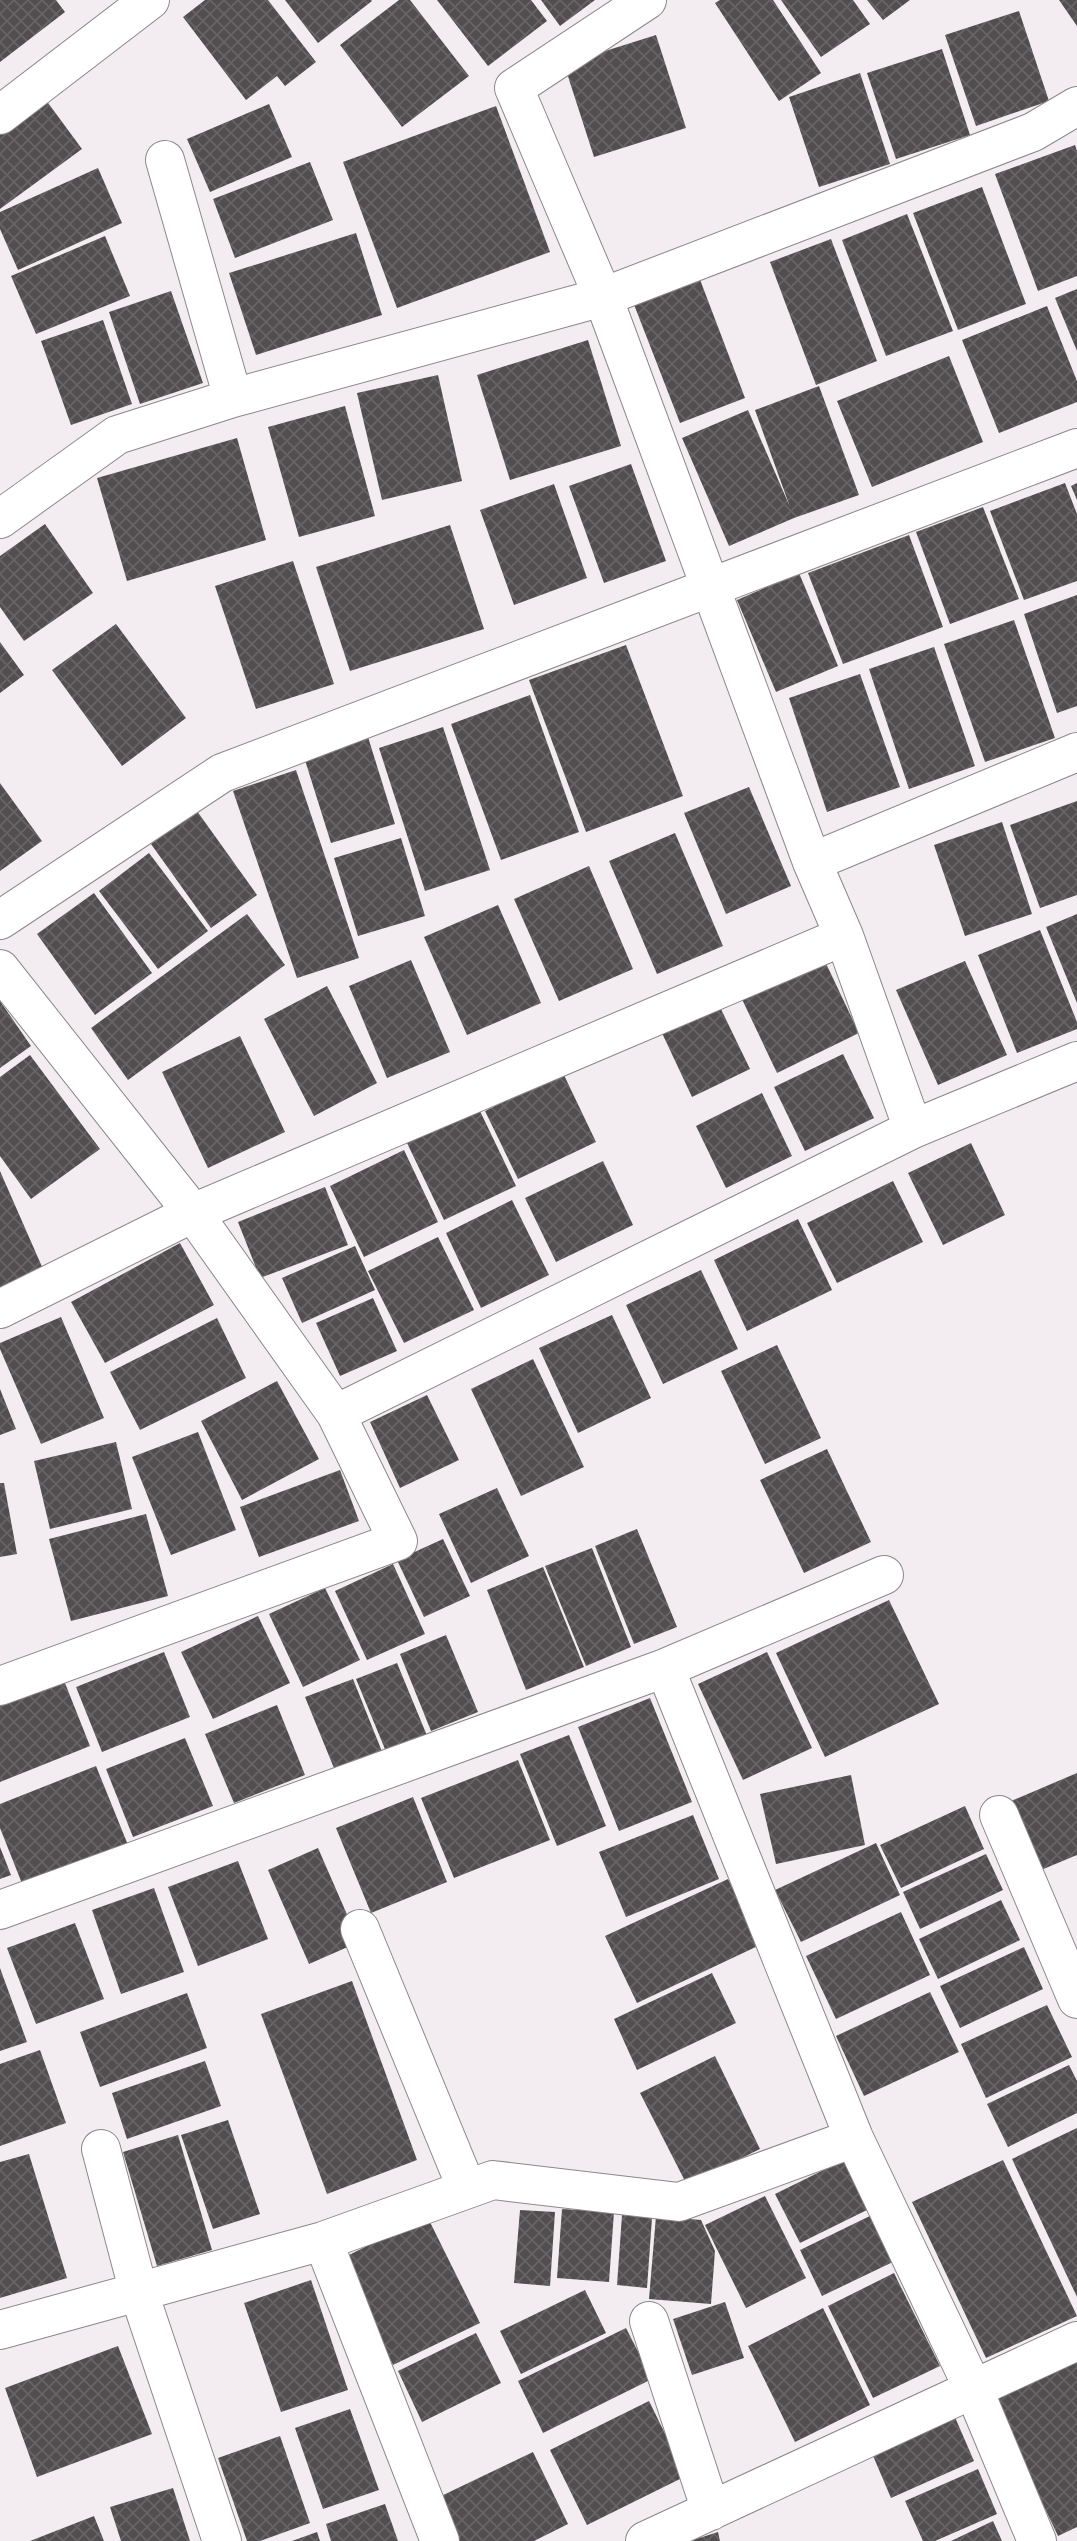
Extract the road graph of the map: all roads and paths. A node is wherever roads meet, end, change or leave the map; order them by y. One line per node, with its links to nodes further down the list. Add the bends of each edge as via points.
1 (150, 0): 4 (street)
2 (648, 0): 6 (street, via 514,88)
3 (1077, 106): 6 (street, via 1033,132)
4 (0, 115)
5 (165, 160): 7 (street)
6 (603, 296): 7 (street); 10 (street)
7 (233, 398): 9 (street, via 117,435)
8 (1077, 448): 10 (street)
9 (0, 519)
10 (709, 589): 12 (street); 13 (street, via 222,773)
11 (1077, 752): 12 (street)
12 (812, 862): 14 (street)
13 (0, 920)
14 (844, 936): 17 (street); 18 (street)
15 (0, 969): 18 (street)
16 (1077, 1061): 17 (street)
17 (913, 1129): 20 (street)
18 (193, 1213): 19 (street); 20 (street)
19 (0, 1309)
20 (336, 1414): 23 (street, via 398,1541)
21 (884, 1575): 22 (street)
22 (665, 1668): 25 (street); 28 (street)
23 (0, 1686)
24 (999, 1815): 27 (street)
25 (0, 1910)
26 (360, 1929): 30 (street)
27 (1077, 1999)
28 (854, 2138): 30 (street, via 679,2202 493,2180); 36 (street)
29 (101, 2149): 32 (street)
30 (467, 2189): 31 (street)
31 (323, 2241): 32 (street); 39 (street)
32 (139, 2293): 34 (street); 38 (street)
33 (649, 2321): 37 (street)
34 (0, 2330)
35 (1077, 2341): 36 (street)
36 (974, 2388): 37 (street); 41 (street)
37 (711, 2511): 40 (street)
38 (222, 2541)
39 (440, 2541)
40 (645, 2541)
41 (1037, 2541)

